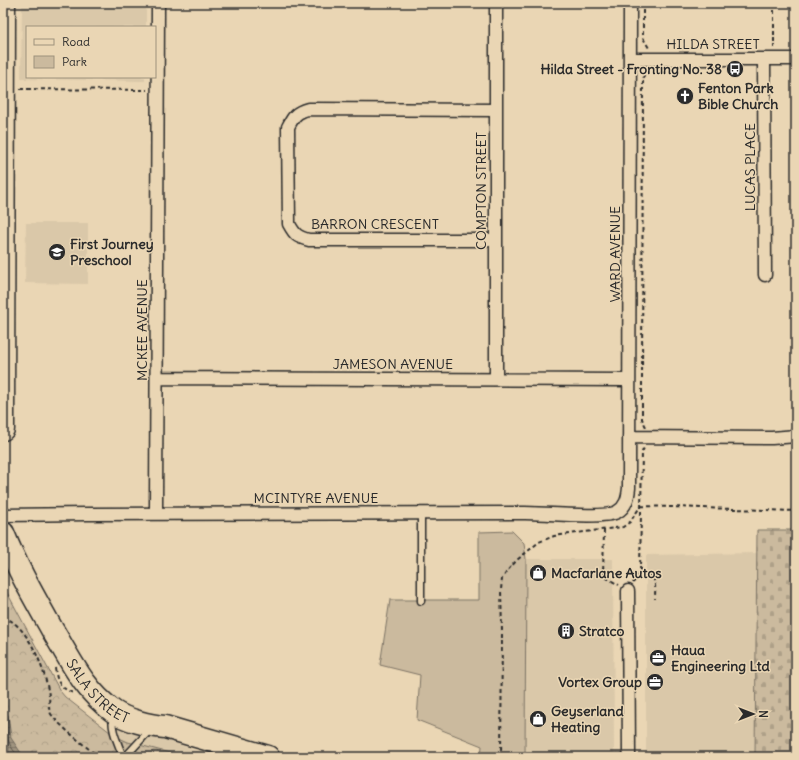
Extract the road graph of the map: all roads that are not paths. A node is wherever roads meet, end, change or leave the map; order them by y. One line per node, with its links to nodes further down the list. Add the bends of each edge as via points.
1 (4, 3): 9 (highway)
2 (158, 3): 12 (street, MCKEE AVENUE)
3 (496, 3): 8 (street, COMPTON STREET)
4 (630, 3): 5 (street, WARD AVENUE)
5 (630, 58): 6 (street, HILDA STREET); 14 (street, WARD AVENUE)
6 (769, 59): 7 (street, HILDA STREET); 11 (street, LUCAS PLACE)
7 (796, 59)
8 (496, 110): 10 (street, COMPTON STREET); 10 (street, BARRON CRESCENT, via 308,109 298,111 288,127 289,224 299,238)
9 (3, 238): 15 (highway)
10 (496, 240): 13 (street, COMPTON STREET)
11 (765, 275)
12 (157, 378): 13 (street, JAMESON AVENUE); 20 (street, MCKEE AVENUE)
13 (496, 379): 14 (street, JAMESON AVENUE)
14 (629, 380): 17 (street, WARD AVENUE)
15 (3, 429)
16 (796, 436): 17 (street)
17 (629, 437): 18 (street, WARD AVENUE, via 629,488)
18 (625, 504): 19 (street, MCINTYRE AVENUE, via 613,514 595,515)
19 (421, 513): 20 (street, MCINTYRE AVENUE); 24 (lane)
20 (156, 514): 21 (street, MCINTYRE AVENUE)
21 (3, 515)
22 (3, 534): 25 (highway, SALA STREET, via 32,595 75,669 90,691)
23 (628, 591): 29 (street)
24 (421, 601)
25 (114, 712): 26 (highway, SALA STREET); 27 (lane, via 112,721)
26 (153, 726): 27 (lane); 28 (highway, SALA STREET, via 165,727)
27 (124, 757)
28 (268, 757)
29 (628, 757)

